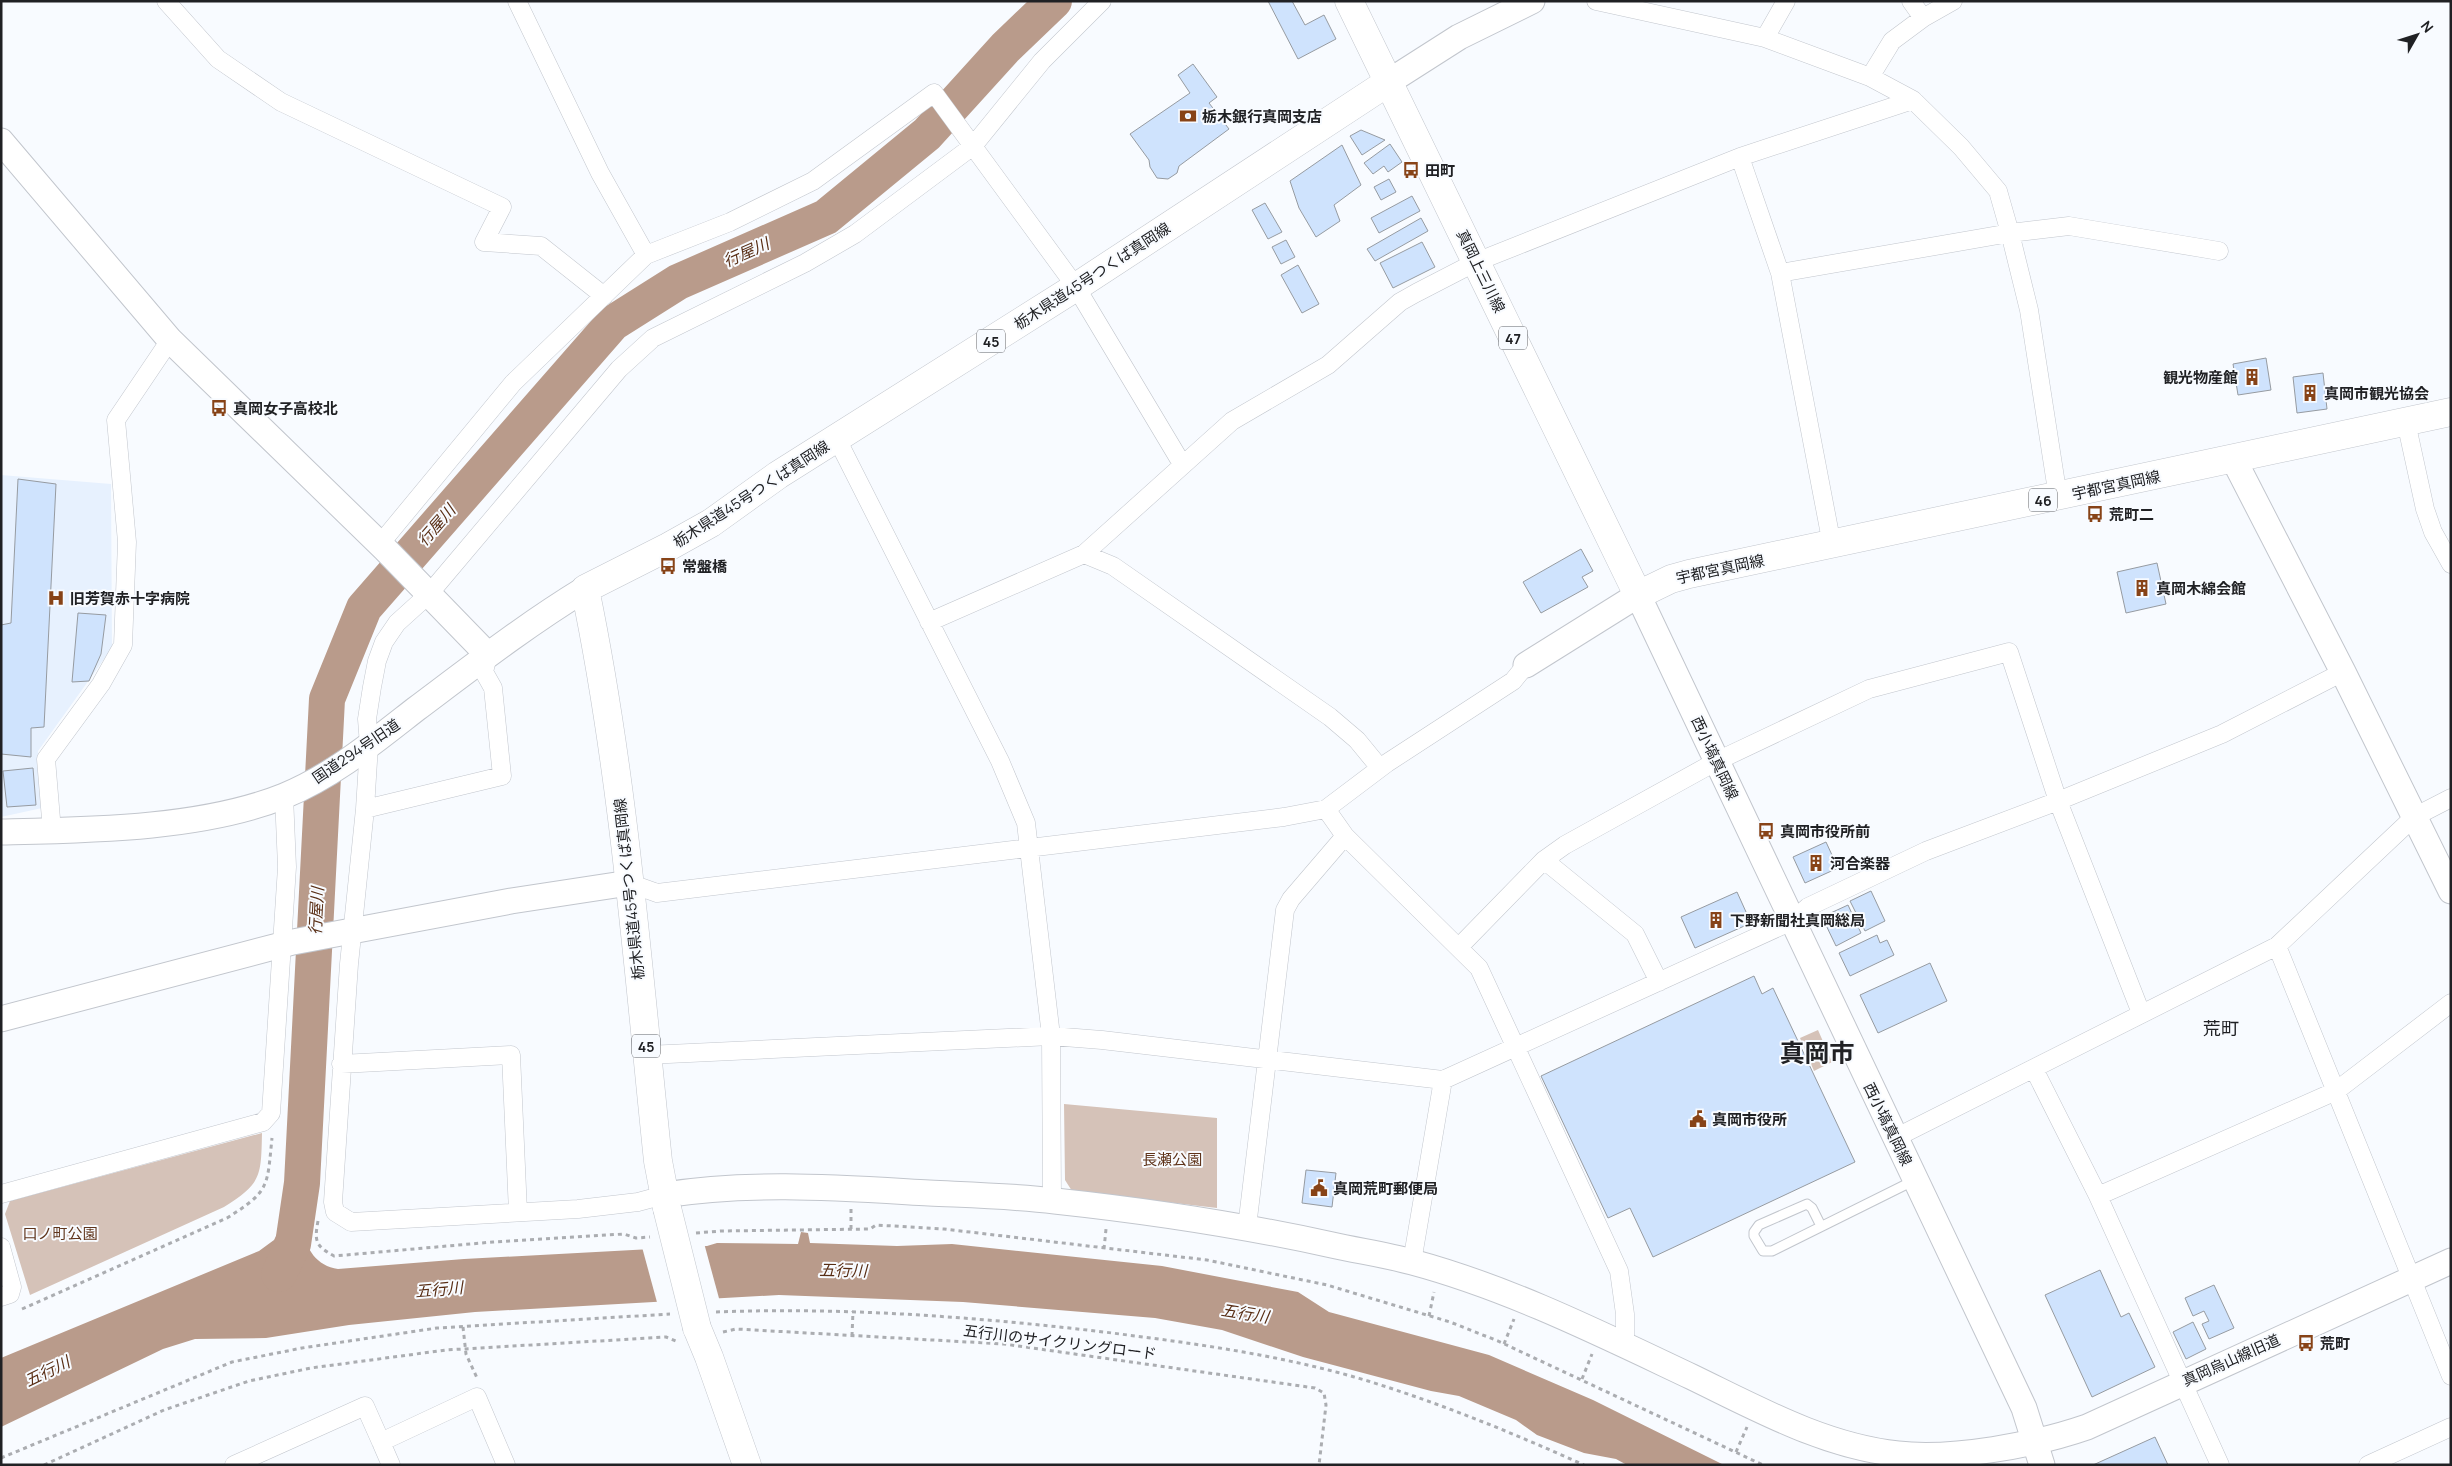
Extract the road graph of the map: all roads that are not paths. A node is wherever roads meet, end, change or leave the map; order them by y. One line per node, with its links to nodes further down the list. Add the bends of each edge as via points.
1 (166, 1): 24 (street, via 218,59 281,102 502,207 484,242 541,246)
2 (517, 1): 20 (street, via 600,173)
3 (1102, 1): 16 (street)
4 (1350, 1): 13 (main road, 真岡上三川線 / 47)
5 (1532, 1): 13 (street, via 1459,36)
6 (1596, 1): 11 (street)
7 (1786, 1): 11 (street)
8 (1912, 1): 10 (street)
9 (1952, 1): 10 (street)
10 (1923, 18): 12 (street, via 1892,41)
11 (1765, 38): 12 (street)
12 (1870, 77): 14 (street)
13 (1390, 81): 21 (main road, 真岡上三川線 / 47); 23 (main road, 栃木県道45号つくば真岡線 / 45)
14 (1912, 100): 17 (street); 18 (street, via 1961,147 1998,191)
15 (1, 141): 25 (street)
16 (970, 142): 20 (street, via 934,93 813,181 730,222); 23 (street); 36 (street, via 855,234 805,263 653,338 619,369)
17 (1740, 157): 21 (street); 22 (street)
18 (2010, 233): 19 (street, via 2069,226); 22 (street); 31 (street, via 2029,310)
19 (2219, 251)
20 (646, 254): 24 (street)
21 (1476, 262): 30 (street, via 1400,302 1328,365 1232,421); 38 (main road, 真岡上三川線 / 47)
22 (1780, 273): 32 (street)
23 (1076, 287): 28 (main road, 栃木県道45号つくば真岡線 / 45); 30 (street)
24 (604, 296): 33 (street, via 513,383)
25 (170, 340): 33 (street); 52 (street, via 116,420 128,542 124,645 101,684 46,759)
26 (2451, 412): 27 (main road, 宇都宮真岡線 / 46)
27 (2406, 422): 29 (main road, 宇都宮真岡線 / 46); 35 (street, via 2425,509 2433,532)
28 (837, 439): 37 (main road, 栃木県道45号つくば真岡線 / 45, via 778,475 711,523); 39 (street)
29 (2234, 460): 31 (main road, 宇都宮真岡線 / 46); 42 (street)
30 (1182, 464): 34 (street)
31 (2058, 497): 32 (main road, 宇都宮真岡線 / 46)
32 (1832, 545): 38 (main road, 宇都宮真岡線 / 46, via 1680,577)
33 (383, 547): 36 (street)
34 (1084, 554): 39 (street); 45 (street, via 1113,566 1330,716 1358,740)
35 (2451, 564)
36 (424, 589): 40 (street); 43 (street, via 384,642 377,661)
37 (585, 589): 40 (street, 国道294号旧道); 57 (main road, 栃木県道45号つくば真岡線 / 45, via 600,658 614,751)
38 (1638, 595): 41 (street); 44 (street, 西小塙真岡線)
39 (929, 622): 55 (street, via 1000,761 1026,823)
40 (488, 655): 43 (street, 国道294号旧道); 49 (street, via 484,672 493,688 502,776)
41 (1526, 666): 45 (street, via 1513,681)
42 (2343, 672): 48 (street, via 2222,734); 51 (street)
43 (359, 752): 46 (street, 国道294号旧道); 49 (street)
44 (1716, 761): 48 (street, via 1869,689 2009,652); 56 (street, via 1565,845); 59 (street, 西小塙真岡線)
45 (1380, 768): 50 (street)
46 (292, 792): 52 (street, 国道294号旧道, via 224,813 176,821); 61 (street, via 287,868)
47 (2451, 798): 51 (street)
48 (2058, 801): 59 (street, via 1926,850 1808,907); 66 (street)
49 (365, 809): 60 (street)
50 (1326, 809): 54 (street); 55 (street)
51 (2414, 817): 58 (street); 62 (street)
52 (52, 831): 53 (street, 国道294号旧道)
53 (1, 832)
54 (1345, 836): 63 (street); 71 (street, via 1291,899 1286,910)
55 (1030, 848): 57 (street, via 657,893); 68 (street)
56 (1544, 860): 63 (street); 64 (street, via 1635,934)
57 (629, 883): 60 (street); 70 (main road, 栃木県道45号つくば真岡線 / 45)
58 (2451, 891)
59 (1792, 921): 64 (street); 76 (street, 西小塙真岡線)
60 (346, 931): 61 (street); 72 (street)
61 (288, 944): 67 (street); 78 (street, via 271,1113 263,1122)
62 (2277, 946): 66 (street); 75 (street)
63 (1459, 947): 69 (street, via 1478,968)
64 (1659, 982): 69 (street)
65 (2451, 1003): 75 (street)
66 (2141, 1013): 73 (street)
67 (1, 1019)
68 (1050, 1036): 70 (street); 71 (street); 80 (street)
69 (1515, 1048): 74 (street); 90 (street, via 1619,1271 1625,1314)
70 (647, 1055): 81 (main road, 栃木県道45号つくば真岡線 / 45)
71 (1266, 1060): 74 (street); 84 (street)
72 (341, 1064): 82 (street, via 511,1056); 82 (street, via 332,1202 335,1212 342,1218 351,1222)
73 (2034, 1069): 76 (street); 79 (street)
74 (1443, 1080): 87 (street)
75 (2336, 1091): 79 (street); 88 (street)
76 (1895, 1138): 77 (street, 西小塙真岡線)
77 (1915, 1180): 83 (lane); 94 (street, 西小塙真岡線, via 2024,1408)
78 (1, 1194)
79 (2098, 1196): 92 (street)
80 (1052, 1200): 81 (street, 真岡烏山線旧道, via 802,1186 748,1187); 84 (street, 真岡烏山線旧道)
81 (665, 1202): 82 (street); 99 (main road, 栃木県道45号つくば真岡線 / 45, bridge, via 698,1331)
82 (518, 1212)
83 (1821, 1226): 83 (lane, via 1768,1251 1760,1248 1754,1236 1759,1226 1807,1204)
84 (1247, 1227): 87 (street, 真岡烏山線旧道)
85 (1, 1247): 89 (street, via 12,1288 10,1294)
86 (2451, 1261): 88 (street, 真岡烏山線旧道)
87 (1412, 1262): 90 (street, 真岡烏山線旧道, via 1518,1298)
88 (2412, 1278): 91 (street); 92 (street, 真岡烏山線旧道)
89 (1, 1298)
90 (1625, 1345): 94 (street, 真岡烏山線旧道, via 1793,1426 1829,1440 1926,1456 1958,1454)
91 (2451, 1376)
92 (2181, 1383): 94 (street, 真岡烏山線旧道, via 2087,1427); 101 (street)
93 (2451, 1427): 102 (street)
94 (2036, 1440): 100 (street, 西小塙真岡線)
95 (381, 1442): 96 (street, via 365,1406); 97 (street); 98 (street, via 477,1397)
96 (234, 1465)
97 (391, 1465)
98 (506, 1465)
99 (747, 1465)
100 (2042, 1465)
101 (2220, 1465)
102 (2368, 1465)

